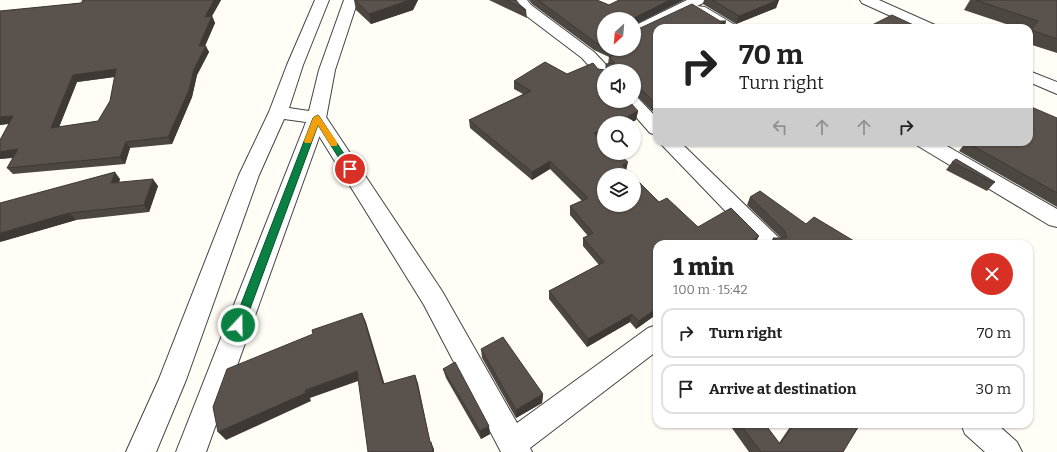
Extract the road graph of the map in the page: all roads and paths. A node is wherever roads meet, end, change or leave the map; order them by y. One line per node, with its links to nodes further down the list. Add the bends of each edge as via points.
1 (322, 0): 15 (street)
2 (351, 0): 16 (street, via 327,70)
3 (520, 0): 10 (street, via 525,8)
4 (867, 0): 7 (street)
5 (694, 2): 6 (street); 8 (street)
6 (724, 24)
7 (921, 24)
8 (641, 28)
9 (597, 50): 10 (street)
10 (588, 55): 11 (street)
11 (597, 65)
12 (1033, 78): 13 (street)
13 (1057, 89)
14 (638, 108): 17 (street)
15 (278, 112): 16 (street); 25 (street, via 249,175 172,380)
16 (317, 118): 24 (street, via 433,298); 26 (street)
17 (653, 125)
18 (673, 146): 21 (street)
19 (932, 146): 20 (street)
20 (1057, 219)
21 (767, 240)
22 (653, 339): 24 (street)
23 (980, 428): 27 (street)
24 (515, 447)
25 (141, 452)
26 (191, 452)
27 (1007, 452)

